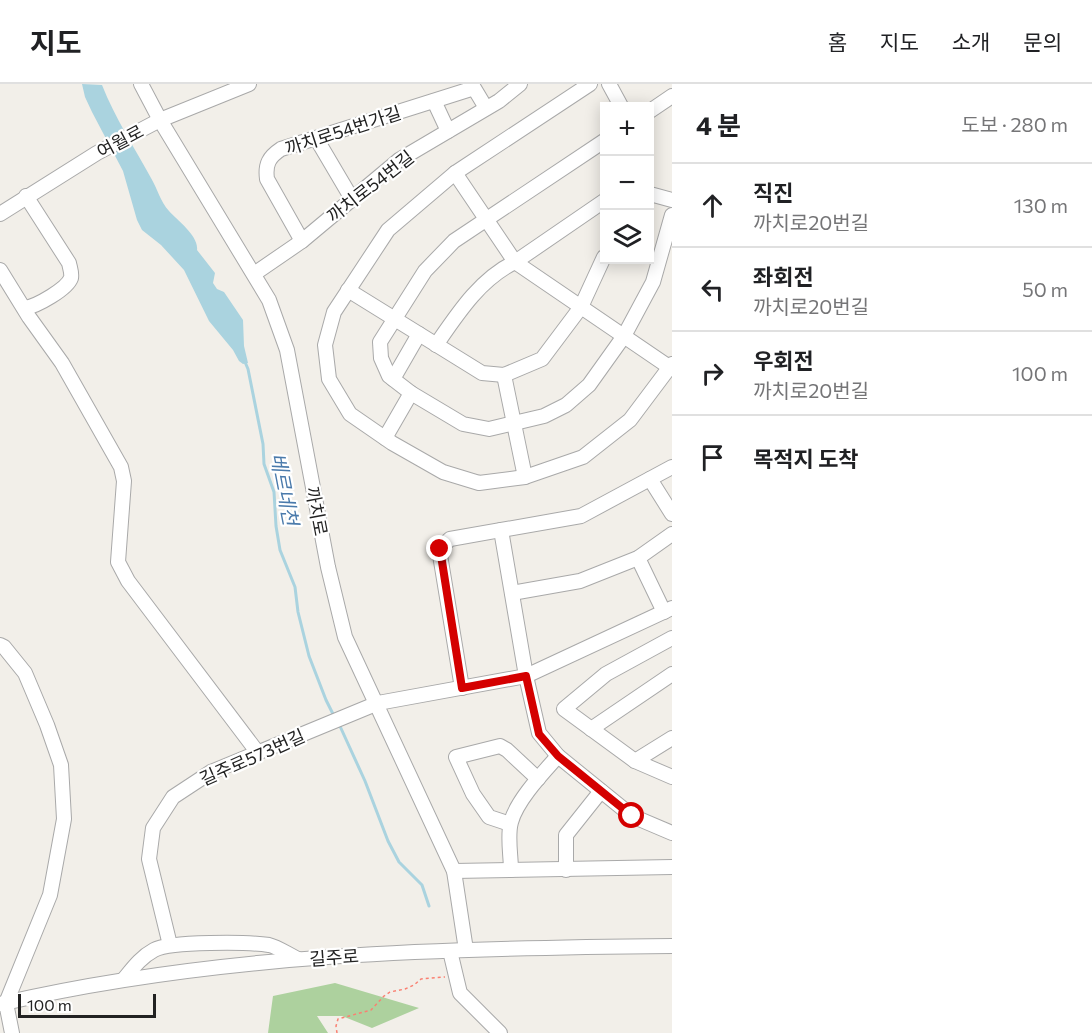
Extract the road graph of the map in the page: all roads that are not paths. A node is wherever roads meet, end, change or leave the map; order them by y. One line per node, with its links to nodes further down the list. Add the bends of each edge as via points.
1 (141, 84): 11 (street, 까치로)
2 (249, 84): 11 (street, 여월로)
3 (520, 84): 9 (street, 까치로54번길)
4 (590, 84): 15 (street)
5 (609, 84): 8 (street)
6 (672, 96): 10 (street)
7 (434, 101): 9 (street, 까치로54번가길, via 474,88); 12 (street); 13 (street, 까치로54번가길)
8 (619, 102)
9 (486, 108): 12 (street, 까치로54번길)
10 (654, 108)
11 (160, 120): 17 (street, 여월로); 28 (street, 까치로)
12 (448, 131): 18 (street, 까치로54번길, via 399,160)
13 (316, 138): 18 (street); 24 (street, 까치로54번가길, via 281,149 271,156 266,168 267,179)
14 (600, 144): 23 (street)
15 (455, 173): 23 (street); 29 (street, via 388,230)
16 (654, 195): 19 (street)
17 (26, 196): 21 (street, 여월로); 31 (street, via 72,271 66,286)
18 (352, 199): 24 (street, 까치로54번길)
19 (672, 200)
20 (600, 204): 25 (street)
21 (0, 214)
22 (672, 215): 34 (street, via 653,282)
23 (485, 218): 25 (street); 32 (street, via 454,241 425,271)
24 (302, 241): 28 (street, 까치로54번길)
25 (514, 262): 30 (street); 35 (street, via 498,270 478,290)
26 (601, 264): 30 (street)
27 (0, 270): 31 (street)
28 (254, 274): 56 (street, 까치로, via 269,300 287,350 345,636)
29 (348, 290): 32 (street); 41 (street, via 334,312 325,345 329,379 350,414)
30 (580, 307): 34 (street); 37 (street, via 542,359)
31 (25, 308): 59 (street, via 62,363 121,467 118,562 128,581)
32 (394, 319): 33 (street); 38 (street, via 380,342 381,358)
33 (419, 334): 35 (street); 38 (street)
34 (624, 336): 36 (street); 40 (street, via 589,385 566,405)
35 (436, 345): 37 (street, via 482,373)
36 (671, 367): 43 (street, via 630,420 583,457)
37 (504, 375): 40 (street)
38 (393, 379): 39 (street)
39 (411, 393): 40 (street, via 463,424 489,429); 41 (street)
40 (514, 424): 43 (street)
41 (385, 438): 43 (street, via 443,472 479,483)
42 (672, 467): 44 (street)
43 (525, 477)
44 (650, 479): 45 (street); 46 (street, via 580,516)
45 (672, 514)
46 (501, 530): 49 (street); 55 (street, via 450,539 440,549)
47 (672, 534): 48 (street)
48 (638, 558): 49 (street, via 580,581); 50 (street)
49 (512, 593): 54 (street)
50 (668, 610): 54 (street)
51 (672, 638): 57 (street, via 606,674 564,709)
52 (0, 645): 77 (street, via 25,673 47,725 61,765 64,819 50,895)
53 (672, 674): 57 (street)
54 (526, 676): 55 (street); 60 (street, via 539,734)
55 (462, 688): 56 (street)
56 (378, 703): 59 (street, 길주로573번길); 70 (street, 까치로)
57 (591, 729): 61 (street)
58 (671, 741): 61 (street)
59 (258, 753): 71 (street, 길주로573번길, via 211,772 173,797 153,828 149,859)
60 (558, 756): 63 (street); 64 (street)
61 (635, 761): 62 (street)
62 (672, 777)
63 (538, 778): 65 (street); 65 (street, via 500,746 456,757 489,817)
64 (601, 791): 66 (street, via 632,816); 69 (street, via 566,835)
65 (510, 824): 68 (street)
66 (672, 833)
67 (672, 867): 69 (street)
68 (511, 870): 69 (street); 70 (street)
69 (566, 870)
70 (454, 872): 73 (street, 까치로)
71 (170, 945): 75 (street, via 271,945); 76 (street, via 139,960)
72 (672, 946): 73 (street, 길주로)
73 (466, 950): 74 (street, 길주로)
74 (450, 951): 75 (street, 길주로); 79 (street, via 460,993)
75 (298, 959): 76 (street, 길주로)
76 (124, 979): 77 (street, 길주로)
77 (3, 1004): 78 (street)
78 (12, 1033)
79 (500, 1033)

